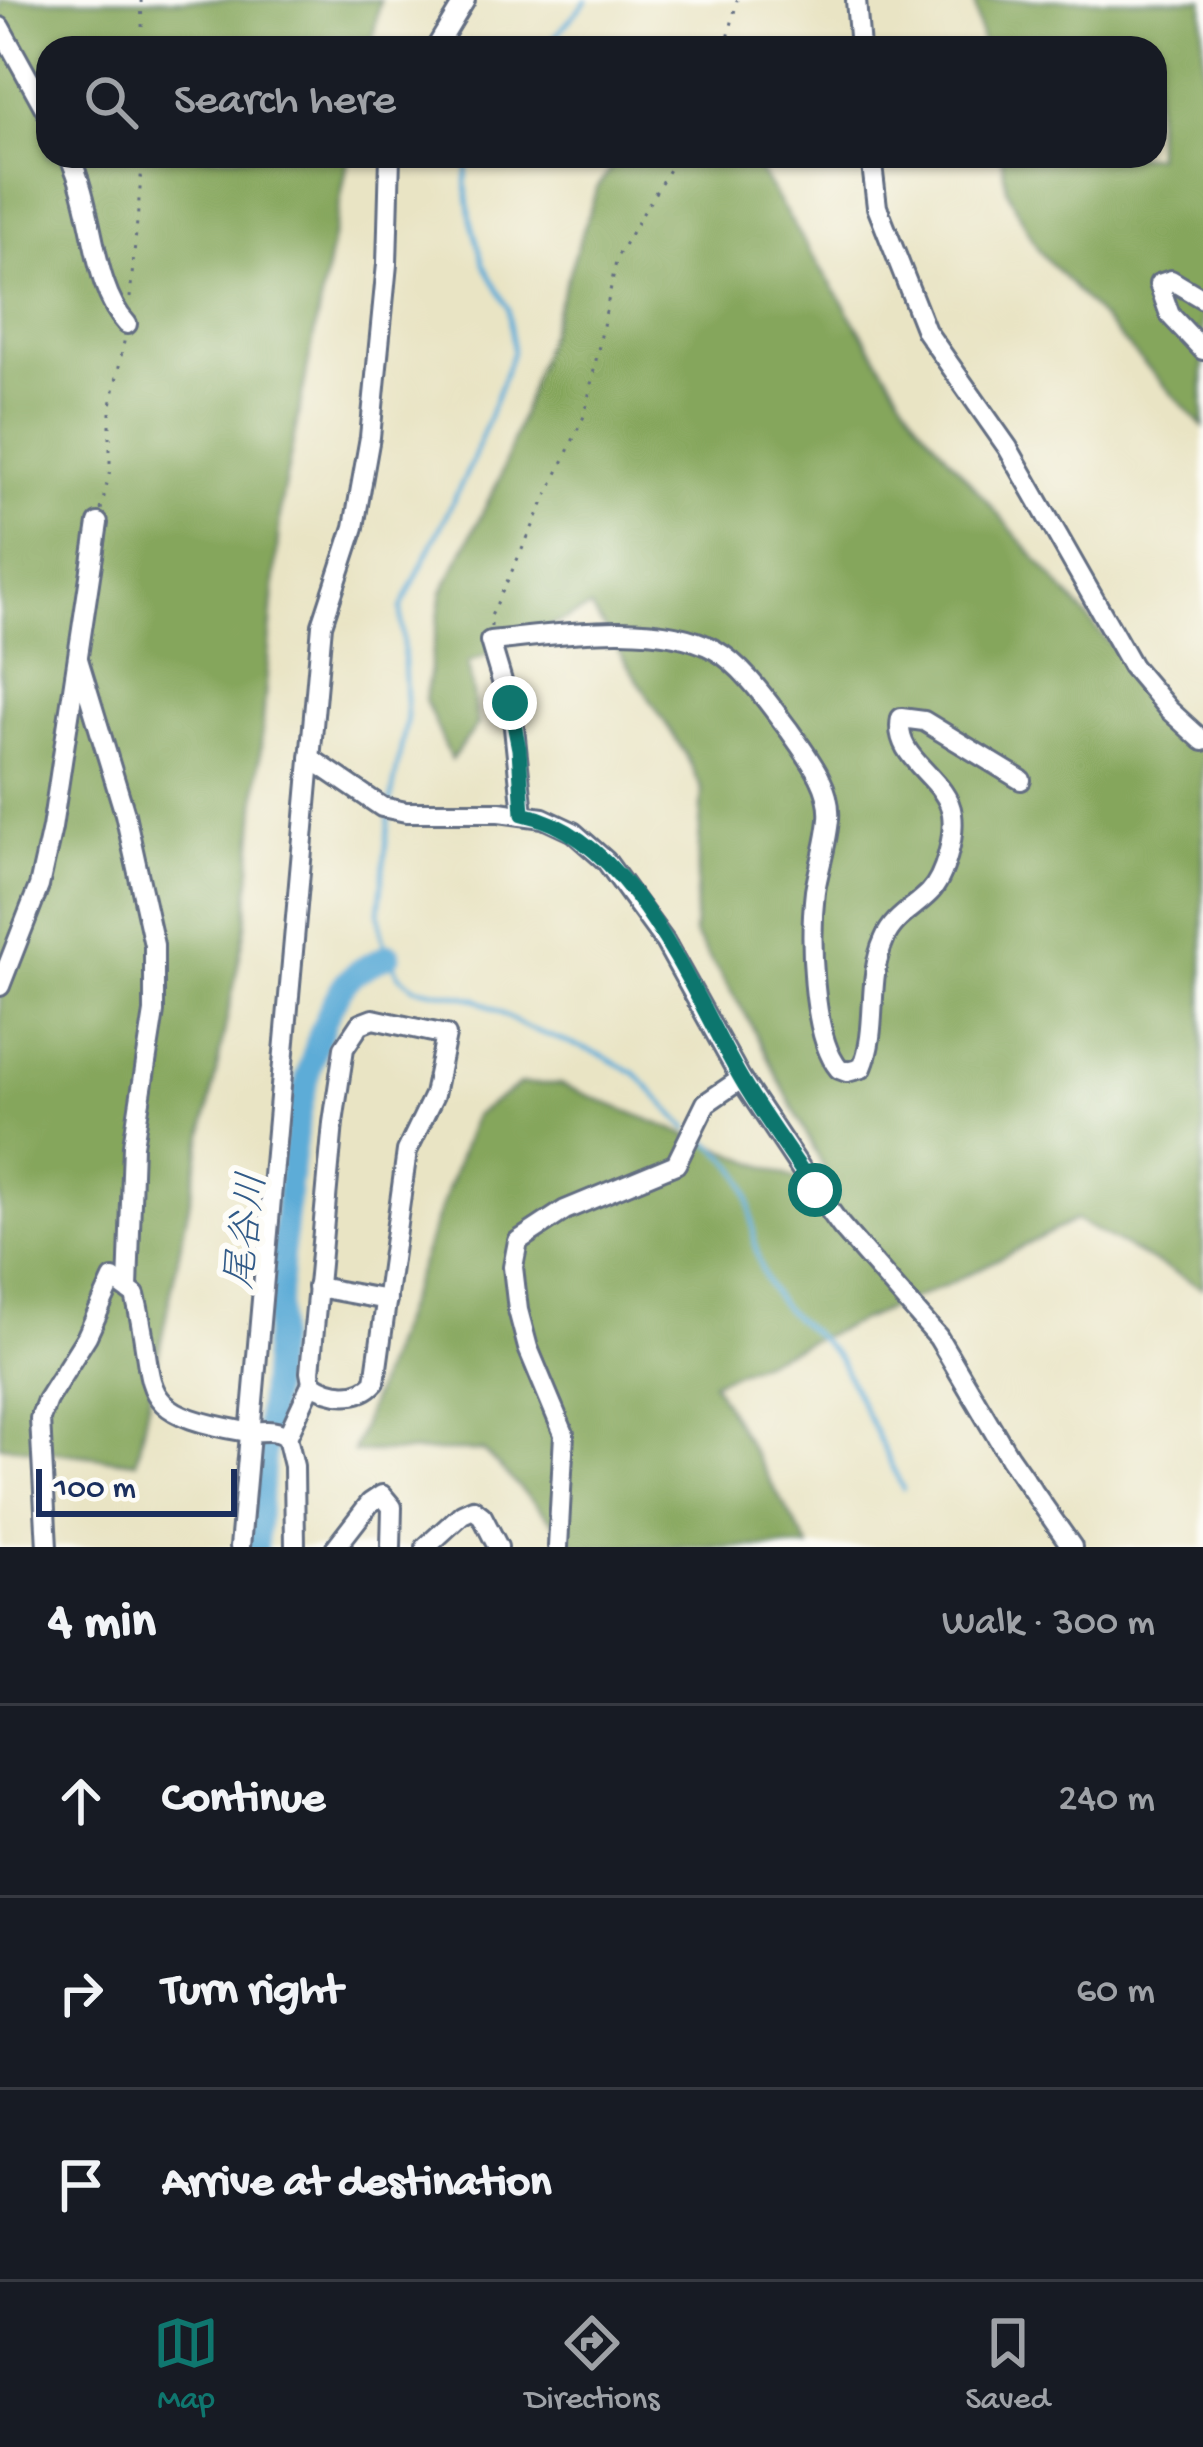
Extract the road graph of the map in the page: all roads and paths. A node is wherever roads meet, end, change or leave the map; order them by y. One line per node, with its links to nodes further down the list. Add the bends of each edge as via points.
1 (141, 0): 6 (path)
2 (465, 0): 7 (street)
3 (737, 0): 8 (path)
4 (856, 0): 9 (street)
5 (0, 28): 10 (street)
6 (142, 36)
7 (443, 36)
8 (728, 36)
9 (859, 36)
10 (36, 92)
11 (74, 168): 17 (street, via 109,300)
12 (142, 168): 17 (path)
13 (390, 168): 23 (street, via 370,437 354,526 322,625)
14 (670, 168): 20 (path, via 617,257 585,414 491,616)
15 (872, 168): 22 (street, via 877,208 926,331 1008,448 1132,666)
16 (1203, 299): 18 (street, via 1172,280 1159,284 1170,315)
17 (128, 324): 19 (path)
18 (1203, 350)
19 (98, 523): 21 (street)
20 (490, 641): 24 (street, via 635,633 697,642 728,658 782,721 829,801 813,938 827,1049 847,1072 866,1060 885,937 938,881 952,824 950,804 901,739 901,718 924,722); 25 (street, via 513,718)
21 (78, 659): 26 (street, via 39,886); 29 (street, via 154,945)
22 (1203, 741)
23 (310, 758): 25 (street, via 393,810); 32 (street)
24 (1021, 780)
25 (523, 814): 27 (street, via 573,832 614,871 665,942)
26 (0, 986)
27 (741, 1079): 41 (street, via 706,1103 676,1165 565,1210 518,1241 518,1310 564,1434); 42 (street, via 841,1226 938,1337)
28 (317, 1287): 30 (street); 30 (street, via 344,1048 360,1024 382,1019 446,1035 434,1095 407,1151); 31 (street)
29 (128, 1288): 32 (street, via 161,1402 182,1418); 34 (street, via 110,1282 42,1410)
30 (387, 1300): 31 (street, via 372,1386 350,1394)
31 (312, 1383): 33 (street)
32 (250, 1432): 33 (street); 35 (street)
33 (287, 1437): 36 (street)
34 (46, 1547)
35 (240, 1547)
36 (296, 1547)
37 (337, 1547): 38 (street, via 382,1495 392,1507)
38 (391, 1547)
39 (426, 1547): 40 (street, via 473,1509)
40 (499, 1547)
41 (558, 1547)
42 (1072, 1547)

